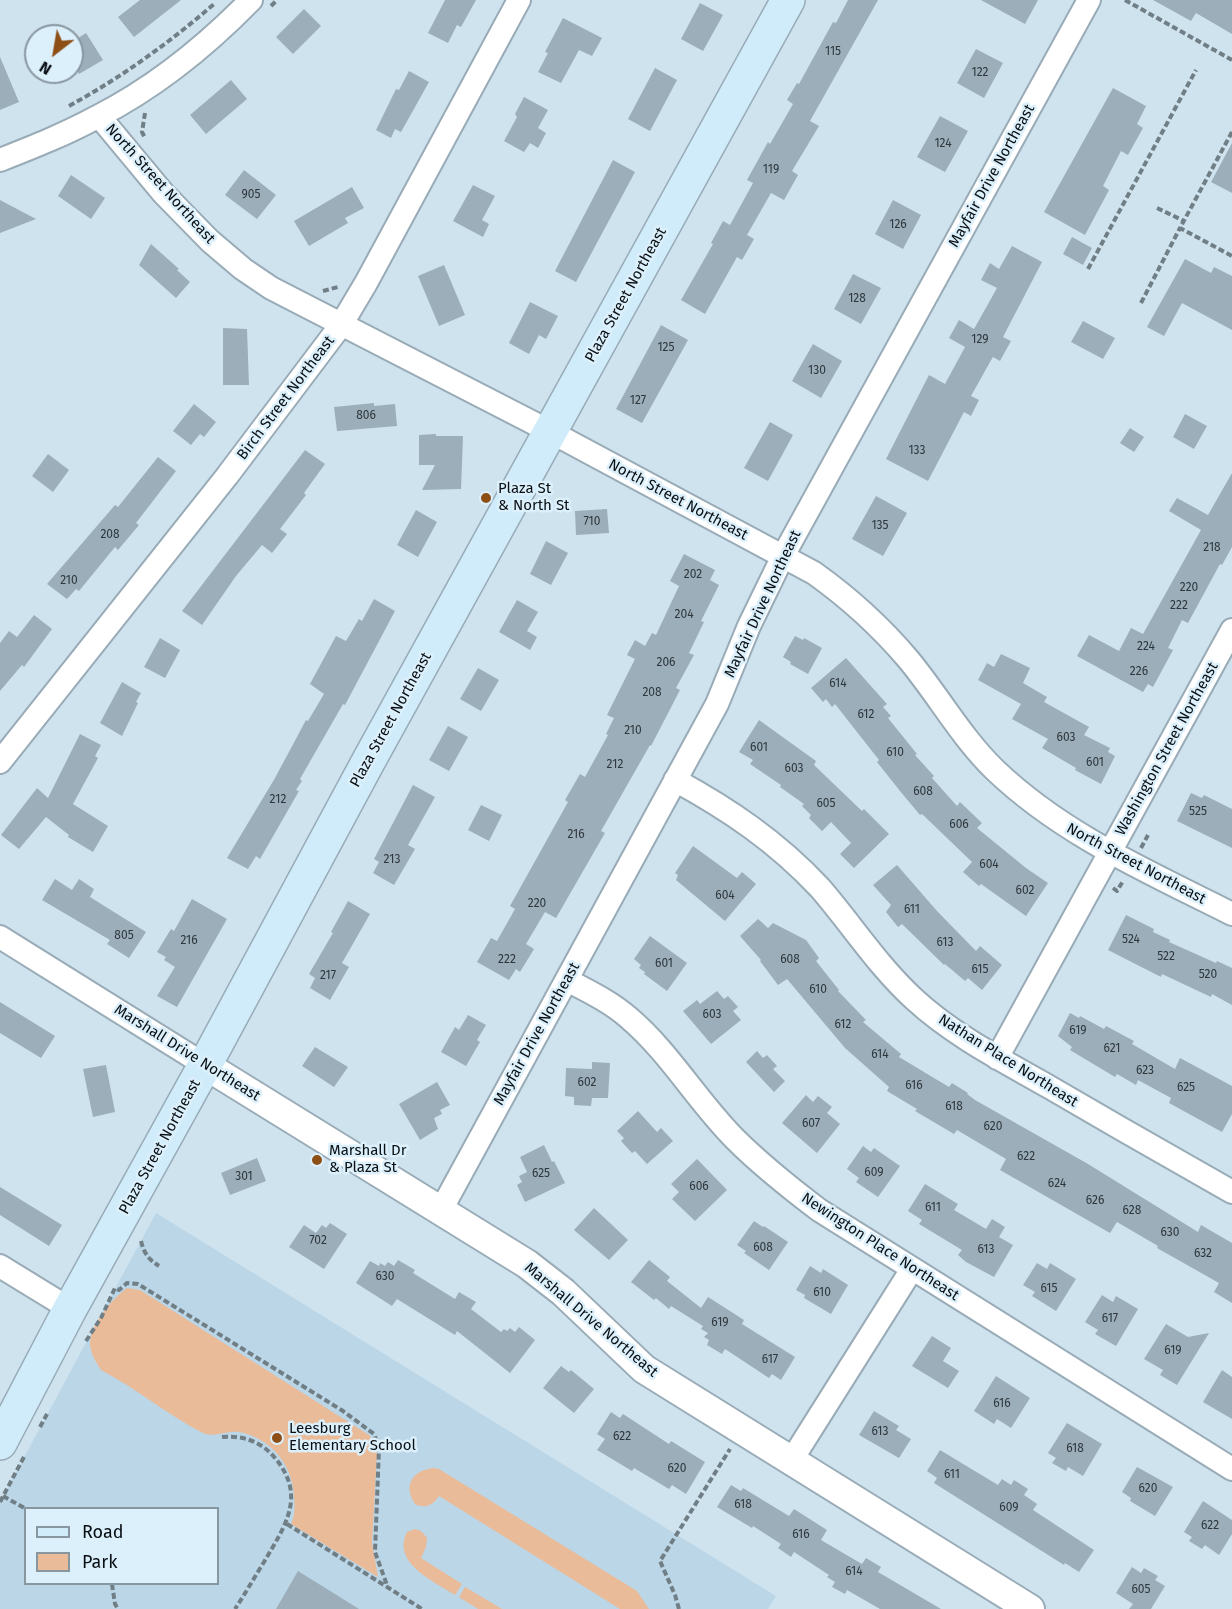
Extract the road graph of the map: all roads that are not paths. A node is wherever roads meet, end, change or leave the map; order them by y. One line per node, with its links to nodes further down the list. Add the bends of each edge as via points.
1 (519, 0): 7 (street, Birch Street Northeast)
2 (788, 0): 8 (main road, Plaza Street Northeast)
3 (1089, 0): 9 (street, Mayfair Drive Northeast)
4 (257, 7): 5 (street, via 159,79)
5 (99, 116): 6 (street); 7 (street, North Street Northeast, via 163,193 218,248 271,288)
6 (0, 160)
7 (341, 325): 8 (street, North Street Northeast); 11 (street, Birch Street Northeast, via 227,476)
8 (551, 432): 9 (street, North Street Northeast); 18 (main road, Plaza Street Northeast)
9 (783, 556): 12 (street, Mayfair Drive Northeast, via 717,704); 13 (street, North Street Northeast, via 814,573 879,626 909,660 962,734 994,769 1033,804)
10 (1232, 630): 13 (street, Washington Street Northeast)
11 (0, 762)
12 (675, 780): 16 (street, Mayfair Drive Northeast); 17 (street, Nathan Place Northeast, via 755,828 791,858 883,969 914,1000)
13 (1110, 853): 14 (street, North Street Northeast); 17 (street, Washington Street Northeast)
14 (1232, 914)
15 (0, 937): 18 (street, Marshall Drive Northeast)
16 (567, 980): 20 (street, Mayfair Drive Northeast); 22 (street, Newington Place Northeast, via 629,1018 728,1132 777,1177 819,1210)
17 (997, 1058): 19 (street, Nathan Place Northeast)
18 (205, 1065): 20 (street, Marshall Drive Northeast); 23 (main road, Plaza Street Northeast)
19 (1232, 1192)
20 (441, 1210): 25 (street, Marshall Drive Northeast, via 527,1264 563,1292 644,1369)
21 (0, 1266): 23 (street)
22 (912, 1269): 25 (street); 26 (street, Newington Place Northeast)
23 (70, 1309): 24 (main road, Plaza Street Northeast)
24 (13, 1449)
25 (790, 1461): 27 (street, Marshall Drive Northeast)
26 (1232, 1469)
27 (1030, 1609)

